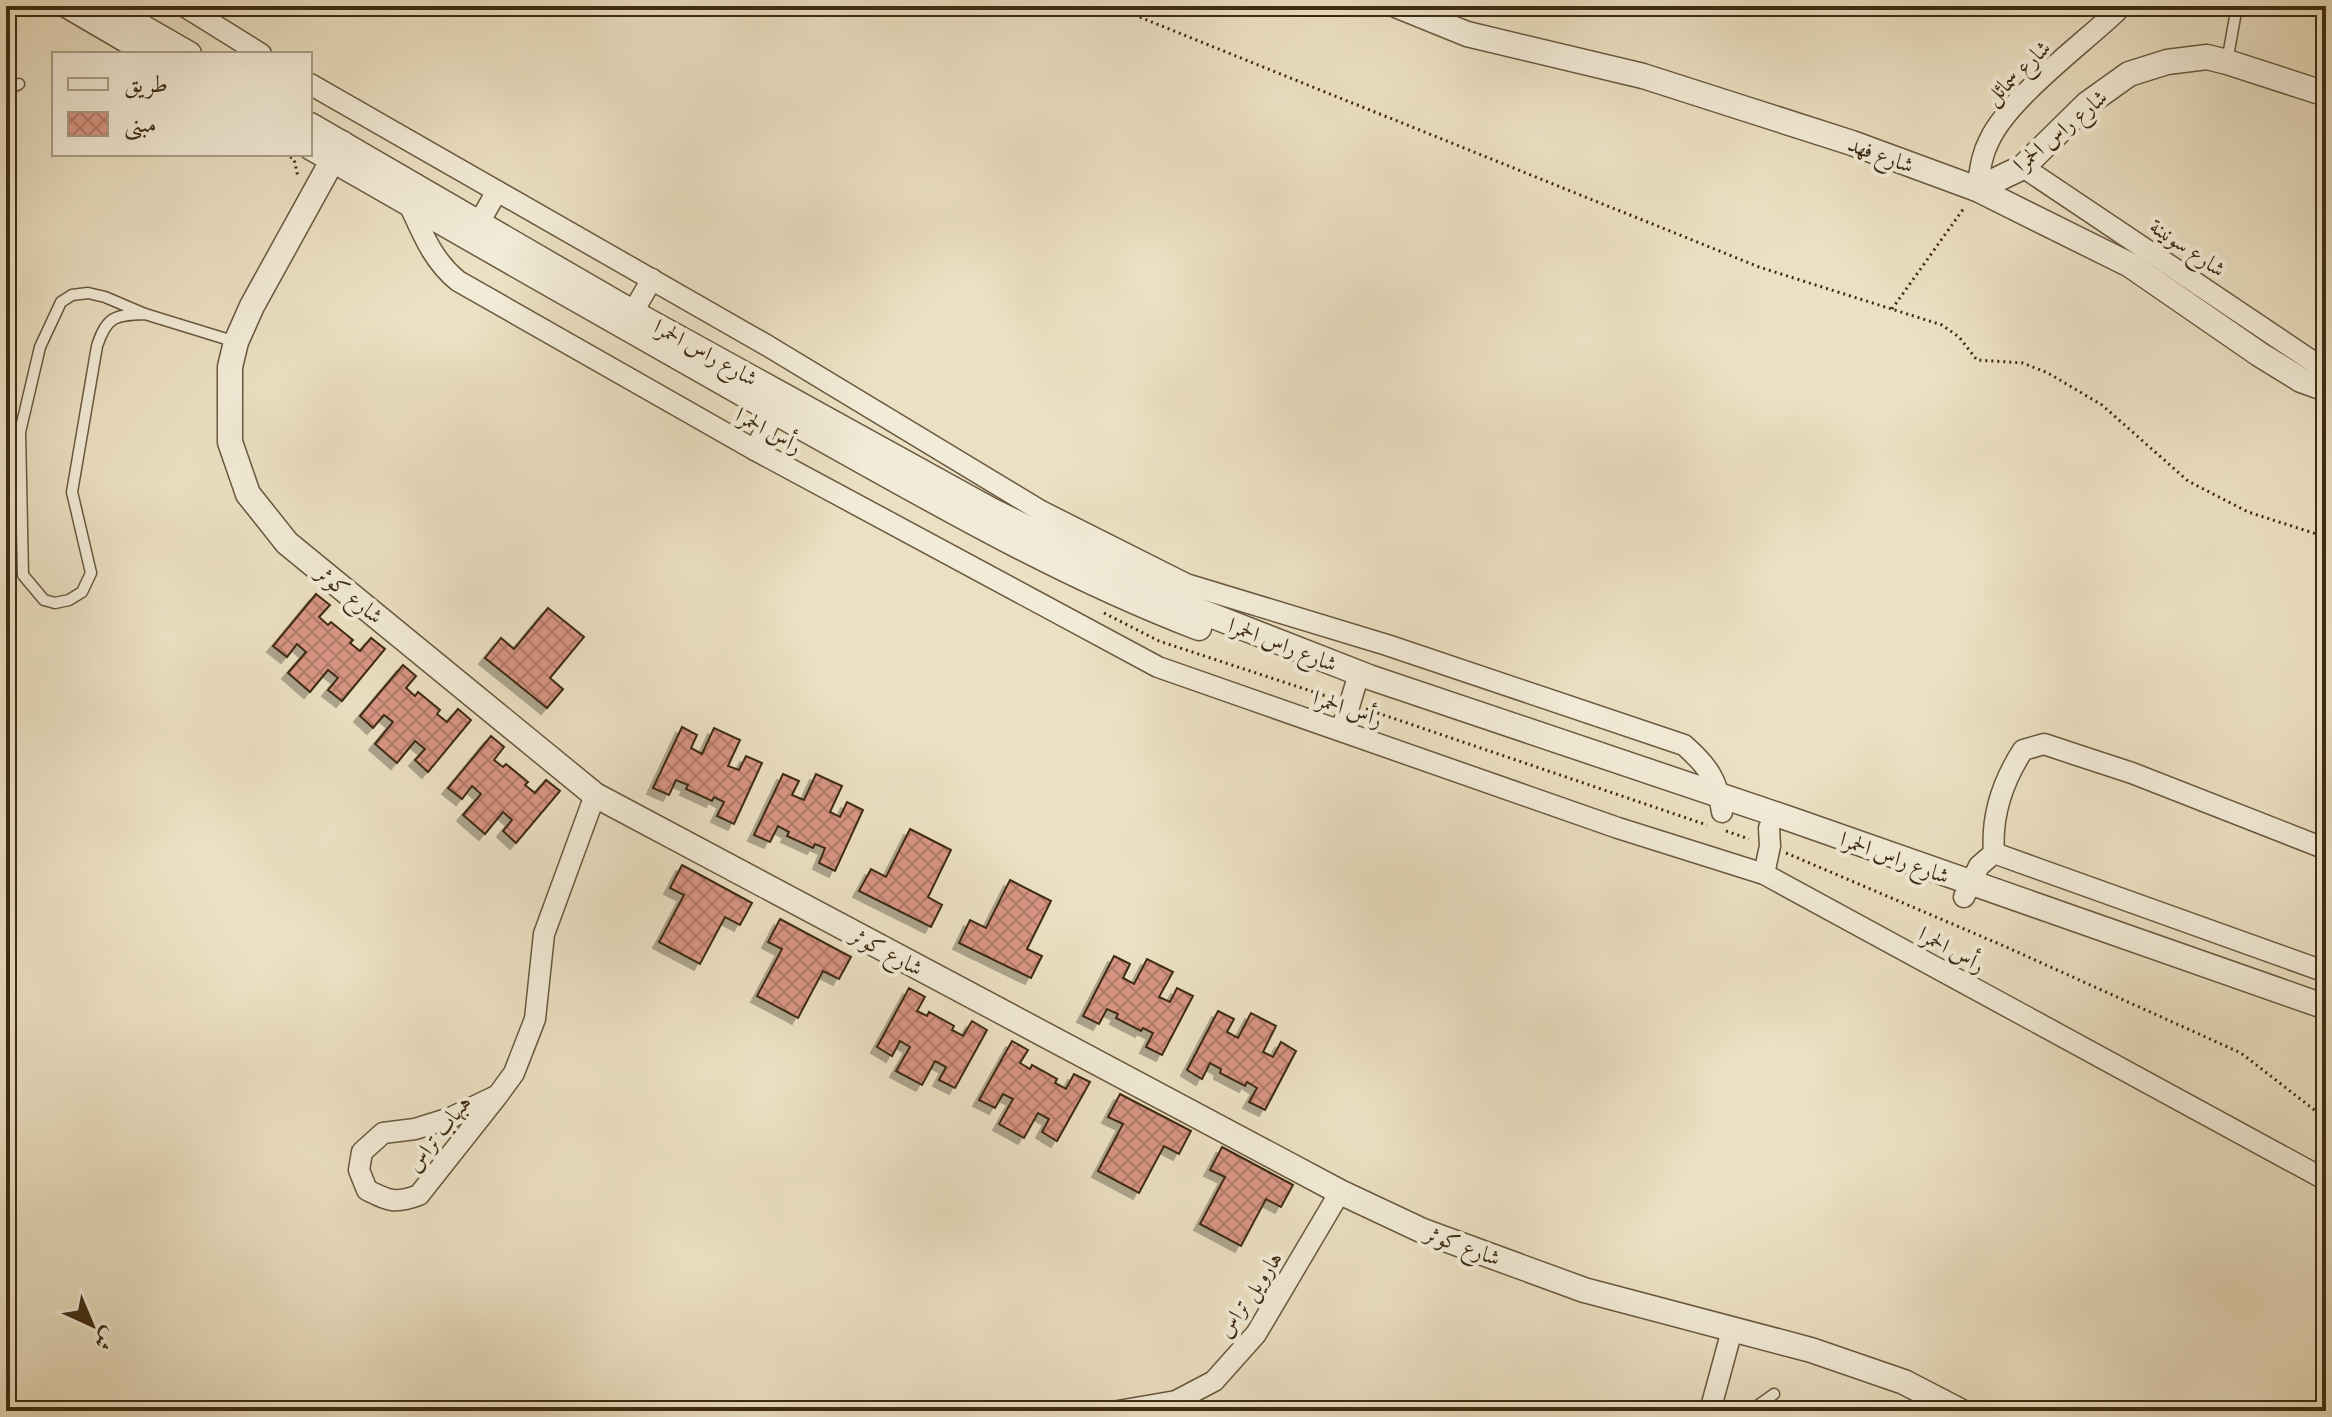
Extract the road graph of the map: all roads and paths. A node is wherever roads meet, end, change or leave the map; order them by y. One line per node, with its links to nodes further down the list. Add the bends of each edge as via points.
1 (68, 6): 8 (street)
2 (106, 6): 9 (street)
3 (184, 6): 10 (street)
4 (1112, 6): 27 (path, via 1759,267)
5 (1398, 6): 21 (street, شارع فهد, via 1467,34 1643,76)
6 (2117, 6): 21 (street, شارع سمائل, via 1999,123 1981,161)
7 (2237, 6): 11 (lane)
8 (147, 52)
9 (186, 52)
10 (258, 52)
11 (2227, 62): 15 (street, شارع راس الحمرا); 20 (street, شارع راس الحمرا, via 2207,57 2129,74 2087,104)
12 (19, 84): 14 (lane)
13 (312, 85): 22 (street)
14 (6, 90)
15 (2326, 94)
16 (312, 127): 18 (street, شارع راس الحمرا)
17 (312, 147): 18 (street, شارع راس الحمرا)
18 (337, 152): 23 (street, شارع كوثر); 24 (street, شارع راس الحمرا); 25 (street, شارع راس الحمرا)
19 (289, 156): 23 (path, via 300,185)
20 (2023, 167): 21 (street, شارع راس الحمرا); 31 (street, شارع سونينة)
21 (1977, 189): 27 (path); 32 (street, شارع فهد, via 2130,265 2259,354)
22 (497, 191): 25 (street); 26 (street)
23 (314, 193): 30 (street, شارع كوثر)
24 (408, 202): 25 (street, شارع راس الحمرا); 34 (street, رأس الحمرا, via 432,254 458,281)
25 (474, 231): 29 (street, شارع راس الحمرا)
26 (652, 279): 29 (street); 36 (street, via 1041,511)
27 (1892, 309): 35 (path, via 1942,325 1977,360 2023,363 2048,373 2102,405 2188,481 2248,512)
28 (145, 314): 28 (lane, via 105,297 72,295 61,302 40,347 20,432 23,575 44,600 69,600 88,584 89,557 72,492 97,346 117,315); 30 (lane)
29 (628, 320): 33 (street, شارع راس الحمرا)
30 (236, 342): 39 (street, شارع كوثر, via 230,367 230,442 248,494 287,543)
31 (2326, 367)
32 (2326, 389)
33 (778, 403): 34 (street); 36 (street, شارع راس الحمرا, via 985,530 1146,608)
34 (755, 450): 38 (street, رأس الحمرا, via 1158,667)
35 (2326, 537)
36 (1178, 601): 37 (street, شارع راس الحمرا); 40 (street, via 1387,645 1684,745 1706,764)
37 (1357, 680): 38 (street); 40 (street, شارع راس الحمرا)
38 (1339, 730): 44 (street, رأس الحمرا)
39 (595, 795): 49 (street, هبهاب تراس, via 544,934 535,1019 514,1073); 51 (street, شارع كوثر)
40 (1721, 804): 41 (street, شارع راس الحمرا)
41 (1768, 820): 44 (street); 45 (street, شارع راس الحمرا)
42 (2326, 849): 43 (street, via 2044,744 2023,750 2009,771 1993,821)
43 (1994, 853): 45 (street, via 1979,866); 46 (street)
44 (1764, 874): 50 (street, رأس الحمرا)
45 (1968, 891): 47 (street, شارع راس الحمرا); 48 (street, شارع راس الحمرا)
46 (2326, 972)
47 (2326, 1007)
48 (2326, 1023)
49 (498, 1095): 49 (street, هبهاب تراس, via 450,1118 383,1133 362,1152 359,1170 367,1190 390,1201 419,1195)
50 (2326, 1180)
51 (1340, 1192): 52 (street, شارع كوثر, via 1423,1231 1584,1290); 54 (street, هارويل تراس, via 1256,1334 1214,1381)
52 (1732, 1330): 55 (street); 58 (street, شارع كوثر, via 1904,1382)
53 (1774, 1394): 57 (lane)
54 (1173, 1406): 56 (street, هارويل تراس)
55 (1715, 1410)
56 (1118, 1411)
57 (1750, 1411)
58 (1960, 1411)

